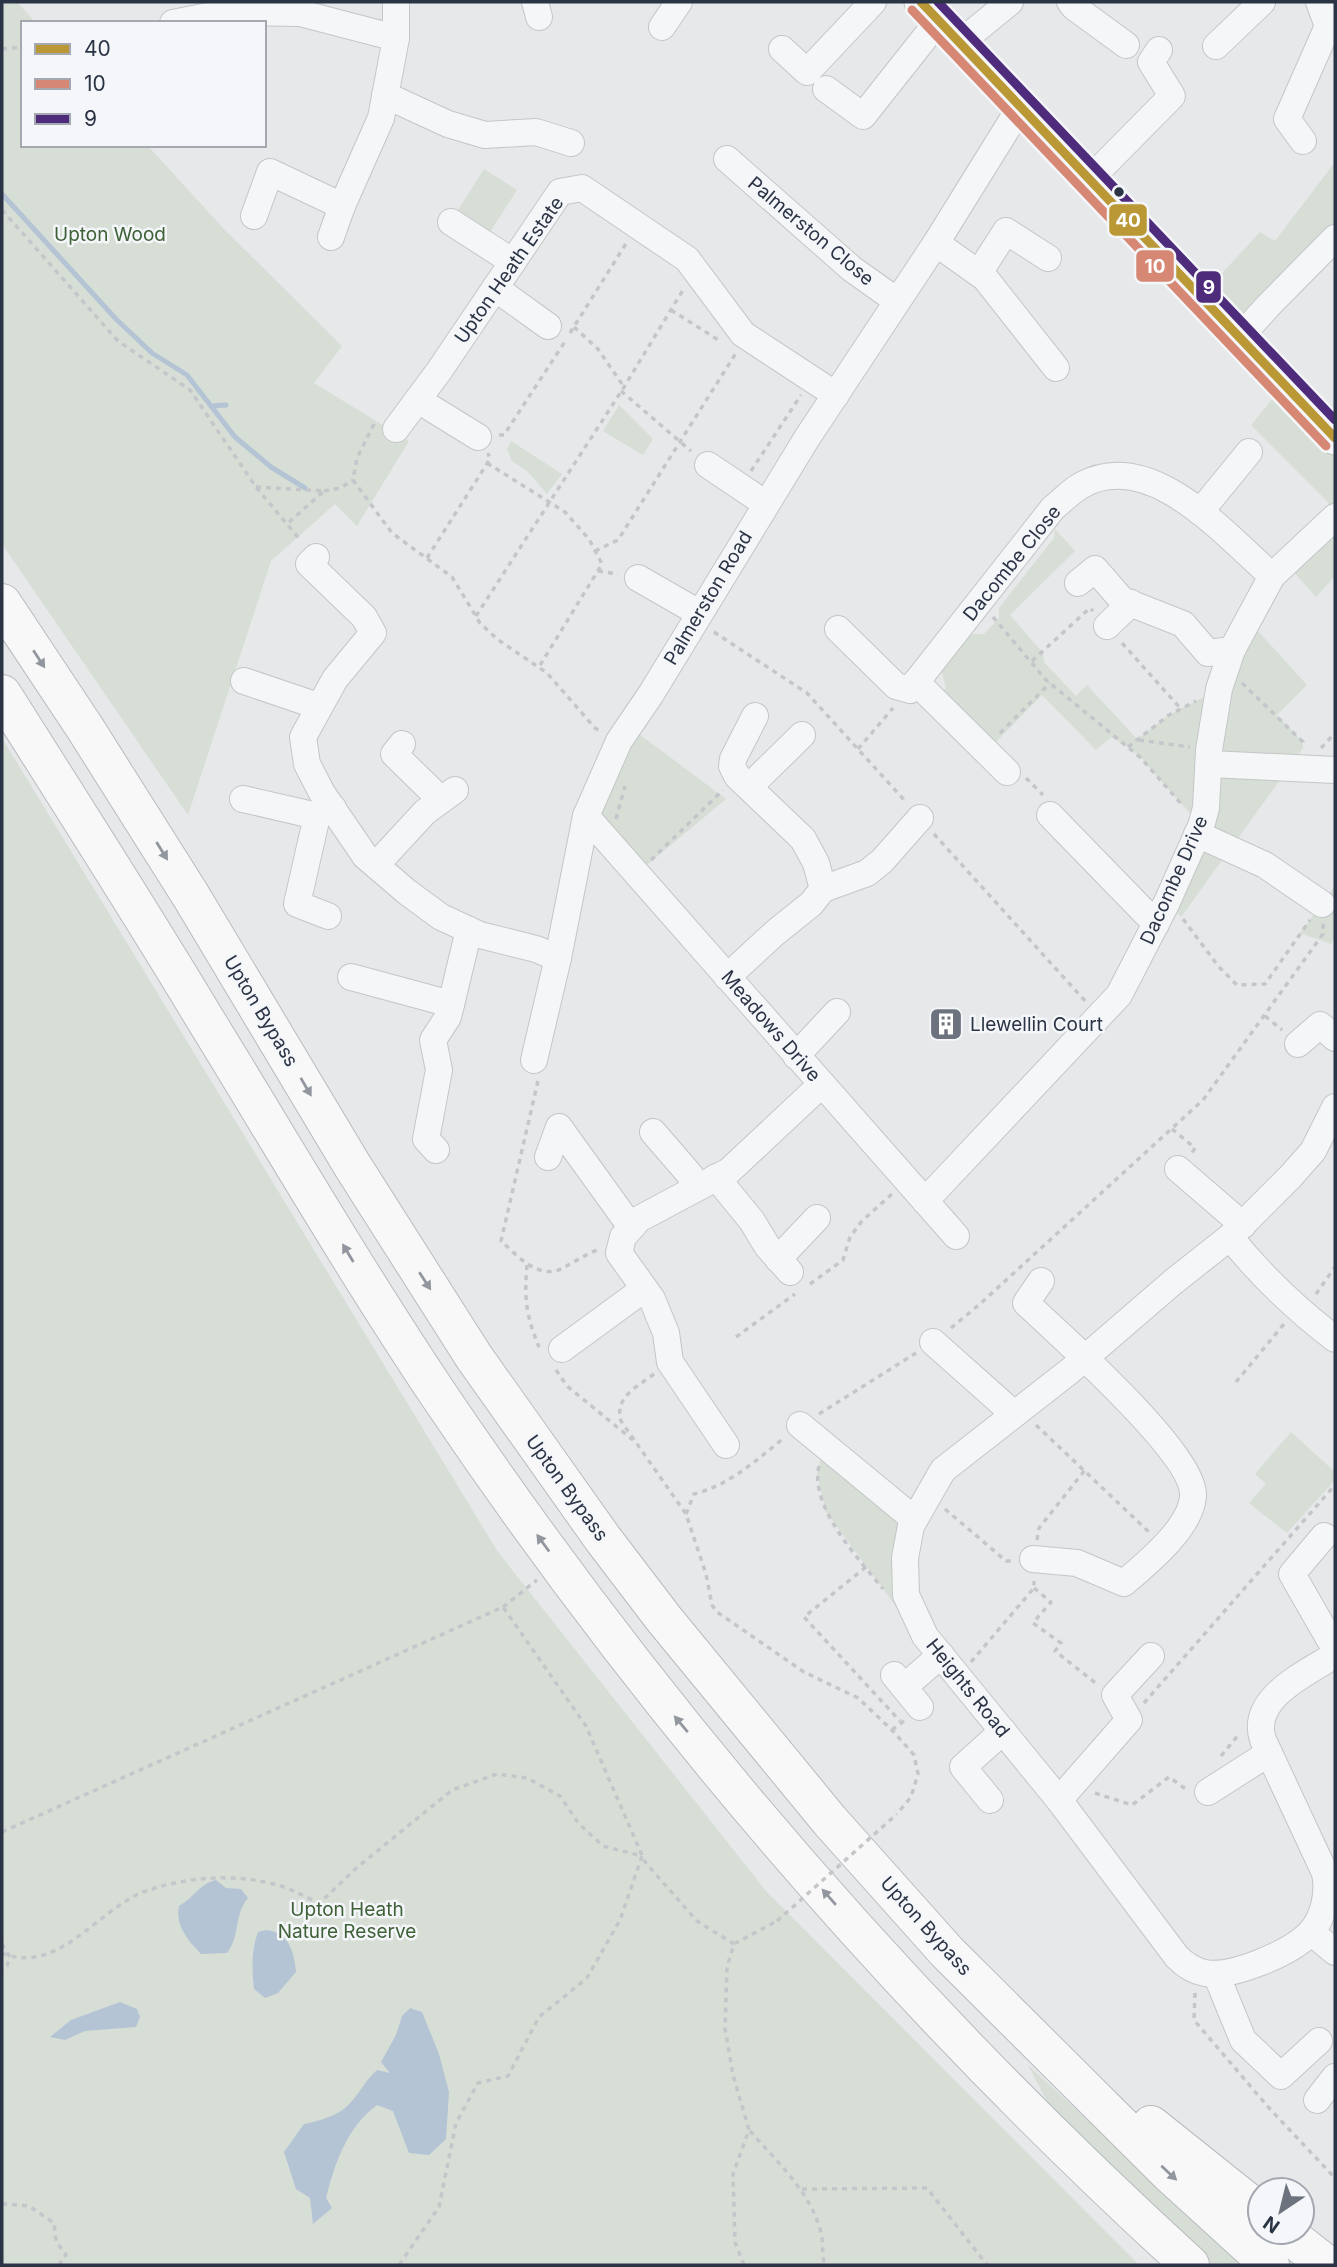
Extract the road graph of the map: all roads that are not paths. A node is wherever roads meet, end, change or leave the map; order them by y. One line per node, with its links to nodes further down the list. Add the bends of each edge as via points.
1 (396, 2): 11 (street)
2 (679, 2): 10 (street)
3 (873, 2): 14 (street, via 807,72)
4 (1010, 2): 9 (street)
5 (1070, 2): 12 (street)
6 (1262, 2): 13 (street)
7 (1323, 14): 19 (street, via 1287,119)
8 (183, 21): 11 (street, via 229,12 300,13)
9 (940, 21): 16 (street, via 863,116); 18 (main road)
10 (662, 27)
11 (396, 38): 17 (street)
12 (1126, 46)
13 (1216, 46)
14 (782, 49)
15 (1159, 50): 22 (street, via 1151,62 1172,96)
16 (826, 89)
17 (385, 95): 20 (street, via 448,124 485,135 536,132); 23 (street, via 381,118)
18 (1021, 106): 22 (main road); 28 (street, Palmerston Road)
19 (1303, 141)
20 (571, 143)
21 (727, 159): 33 (street, Palmerston Close, via 852,269)
22 (1090, 179): 35 (main road)
23 (342, 206): 24 (street, via 270,172); 26 (street)
24 (254, 216)
25 (452, 222): 30 (street)
26 (331, 237)
27 (1335, 238): 35 (street)
28 (936, 243): 31 (street); 33 (street, Palmerston Road)
29 (1048, 258): 31 (street, via 1006,231)
30 (513, 262): 32 (street, Upton Heath Estate); 37 (street, Upton Heath Estate, via 560,192 582,188 635,238 687,259 743,334)
31 (979, 273): 36 (street)
32 (495, 288): 34 (street); 38 (street, Upton Heath Estate)
33 (897, 301): 37 (street, Palmerston Road)
34 (561, 326)
35 (1241, 337): 41 (main road)
36 (1056, 368)
37 (836, 395): 44 (street, Palmerston Road)
38 (418, 400): 39 (street, Upton Heath Estate); 40 (street)
39 (396, 429)
40 (486, 438)
41 (1335, 438)
42 (1250, 452): 45 (street)
43 (708, 465): 44 (street)
44 (766, 504): 53 (street, Palmerston Road)
45 (1200, 512): 48 (street, Dacombe Close); 58 (street, Dacombe Close, via 1184,498 1132,475 1082,484 1053,508)
46 (1335, 517): 48 (street, Dacombe Drive)
47 (316, 558): 60 (street, via 309,564 364,617 373,634)
48 (1272, 576): 56 (street, Dacombe Drive)
49 (638, 578): 53 (street)
50 (1078, 583): 52 (street, via 1095,569 1122,600)
51 (2, 603): 126 (highway, Upton Bypass, one-way to 126, via 191,896 359,1177 540,1452 746,1721)
52 (1131, 603): 54 (street); 56 (street, via 1184,624 1196,623 1208,653)
53 (698, 614): 71 (street, Palmerston Road, via 619,741)
54 (1107, 626)
55 (838, 629): 58 (street, via 896,687)
56 (1232, 650): 64 (street, Dacombe Drive, via 1219,689)
57 (244, 681): 60 (street)
58 (913, 686): 66 (street)
59 (2, 694): 125 (highway, one-way to 59, via 652,1689 438,1394)
60 (318, 706): 69 (street, via 303,737 307,764)
61 (755, 716): 67 (street, via 733,759 732,766)
62 (802, 735): 67 (street)
63 (402, 744): 74 (street, via 394,754 448,795 425,812)
64 (1209, 757): 65 (street, via 1280,768); 73 (street, Dacombe Drive, via 1206,808)
65 (1335, 770)
66 (1007, 772)
67 (743, 782): 75 (street, via 803,839)
68 (243, 799): 69 (street)
69 (325, 812): 74 (street); 78 (street, via 297,904)
70 (1050, 815): 77 (street)
71 (586, 816): 80 (street, Palmerston Road); 82 (street, Meadows Drive)
72 (920, 818): 75 (street, via 867,873)
73 (1199, 830): 76 (street, via 1265,865); 77 (street, Dacombe Drive)
74 (376, 865): 79 (street, via 441,917)
75 (823, 889): 82 (street)
76 (1322, 904)
77 (1161, 913): 96 (street, Dacombe Drive, via 1119,995)
78 (328, 916)
79 (469, 930): 80 (street); 83 (street)
80 (558, 958): 88 (street, Palmerston Road)
81 (351, 977): 83 (street)
82 (727, 977): 87 (street, Meadows Drive)
83 (451, 1004): 92 (street, via 433,1040 439,1070 426,1139)
84 (837, 1012): 87 (street)
85 (1335, 1038): 86 (street, via 1320,1025)
86 (1298, 1044)
87 (796, 1056): 89 (street, Meadows Drive)
88 (534, 1060)
89 (821, 1084): 95 (street); 96 (street, Meadows Drive)
90 (1335, 1107): 99 (street, Heights Road, via 1313,1151)
91 (653, 1132): 95 (street, via 691,1176)
92 (436, 1150)
93 (548, 1157): 98 (street, via 559,1127)
94 (1178, 1169): 99 (street)
95 (713, 1179): 97 (street, via 794,1277); 98 (street)
96 (925, 1201): 100 (street, Meadows Drive)
97 (817, 1218)
98 (631, 1227): 102 (street, via 619,1253)
99 (1236, 1231): 103 (street, via 1256,1270); 106 (street, Heights Road)
100 (956, 1237)
101 (1041, 1281): 106 (street, via 1026,1303)
102 (644, 1289): 105 (street); 109 (street, via 666,1333 670,1362)
103 (1335, 1339)
104 (933, 1342): 107 (street)
105 (562, 1349)
106 (1086, 1358): 107 (street, Heights Road); 112 (street, via 1150,1424 1189,1477 1194,1494 1164,1546 1124,1583 1077,1563)
107 (1017, 1412): 110 (street, Heights Road, via 943,1470)
108 (800, 1425): 110 (street)
109 (726, 1445)
110 (915, 1520): 114 (street, Heights Road, via 905,1558 906,1595 925,1636)
111 (1324, 1536): 113 (street, via 1292,1574)
112 (1033, 1559)
113 (1335, 1649)
114 (941, 1655): 117 (street); 118 (street, Heights Road)
115 (1335, 1655): 119 (street, via 1270,1700 1261,1732)
116 (1151, 1656): 120 (street, via 1115,1695 1129,1720)
117 (903, 1703)
118 (1003, 1731): 120 (street, Heights Road); 122 (street, via 963,1767)
119 (1269, 1753): 121 (street); 123 (street)
120 (1066, 1792): 128 (street, Heights Road, via 1177,1957 1204,1973)
121 (1208, 1792)
122 (990, 1800)
123 (1331, 1892): 124 (street)
124 (1311, 1932): 127 (street); 128 (street, via 1276,1955)
125 (874, 1948): 134 (highway, via 963,2063); 135 (highway, via 1004,2087)
126 (947, 1952): 132 (highway, via 1045,2032 1105,2089); 136 (highway, Upton Bypass, one-way to 136, via 1161,2165)
127 (1335, 1952)
128 (1216, 1973): 129 (street, via 1243,2040 1281,2076)
129 (1320, 2041)
130 (1335, 2077): 131 (street)
131 (1317, 2099)
132 (1246, 2201)
133 (1303, 2246): 137 (highway)
134 (1157, 2265)
135 (1190, 2265)
136 (1270, 2265)
137 (1327, 2265)

